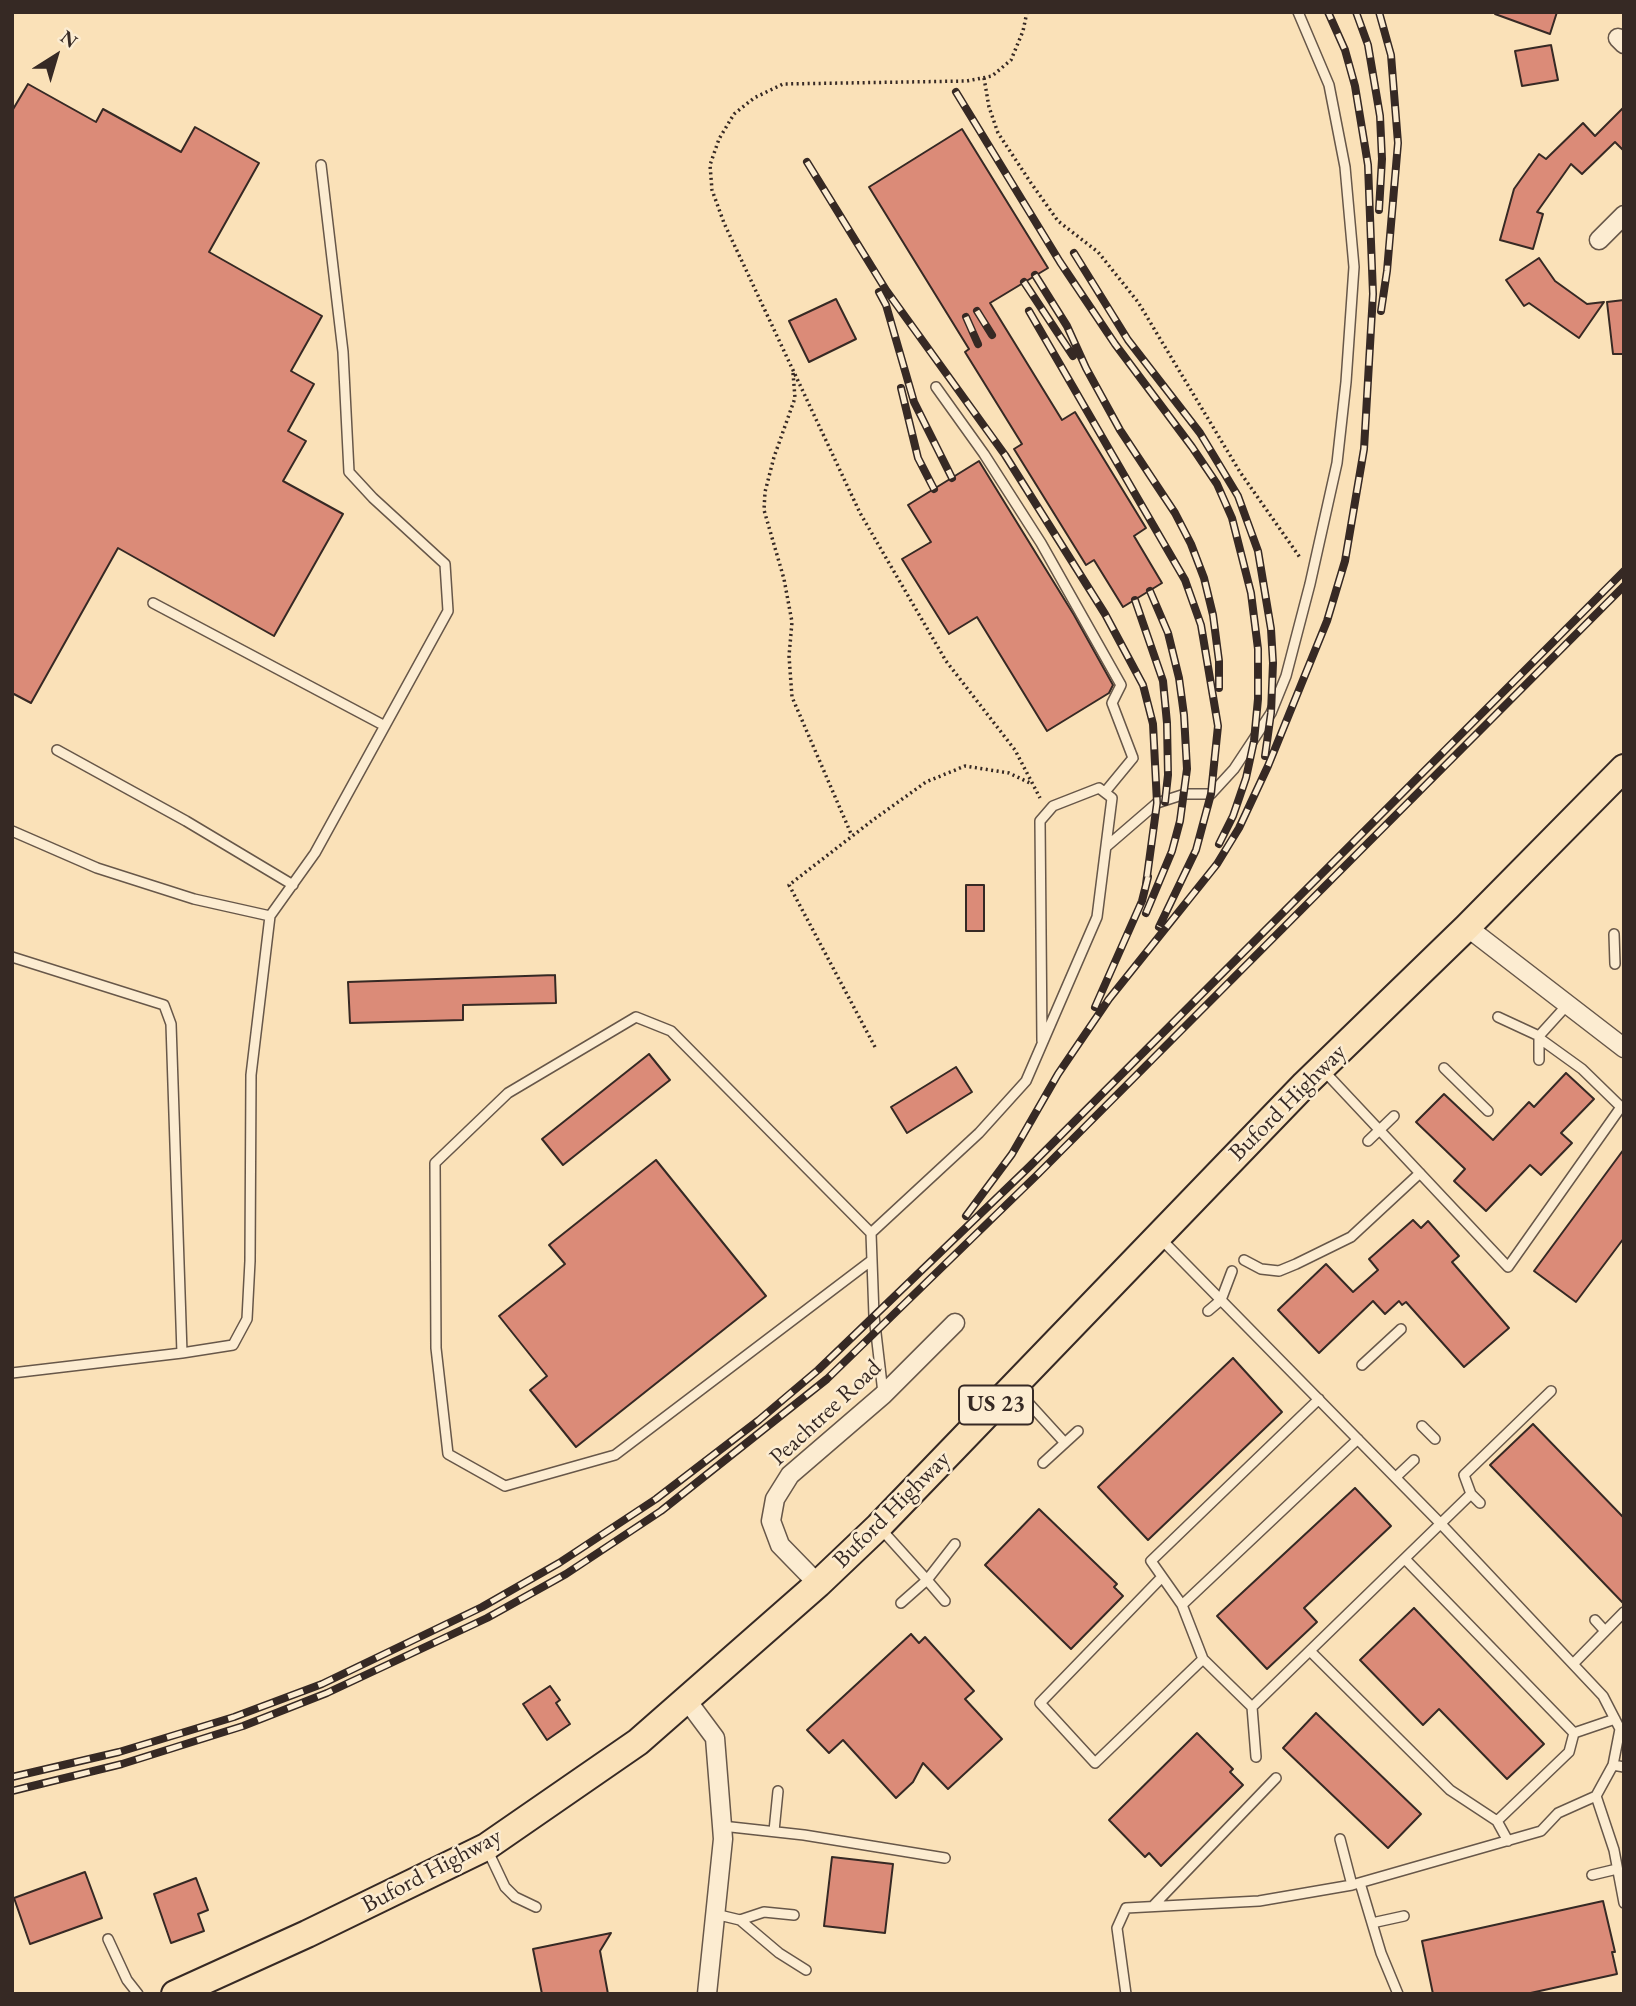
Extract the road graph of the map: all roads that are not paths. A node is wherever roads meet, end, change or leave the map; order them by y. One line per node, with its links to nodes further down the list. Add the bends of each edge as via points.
1 (1298, 12): 12 (lane, via 1329,85 1345,167 1354,267 1336,463 1312,576 1286,676 1271,713 1234,769 1211,794 1185,794 1157,803)
2 (321, 165): 7 (lane, via 343,352 349,472 445,564 448,611)
3 (1624, 215): 4 (street)
4 (1599, 240)
5 (936, 387): 10 (lane, via 1041,543 1121,685 1112,703 1133,758)
6 (153, 603): 7 (lane)
7 (385, 726): 13 (lane)
8 (57, 750): 13 (lane)
9 (1624, 768): 15 (main road, Buford Highway / US 23)
10 (1105, 792): 12 (lane, via 1112,798); 22 (lane, via 1099,788 1053,806 1040,821)
11 (12, 831): 14 (lane, via 97,868 194,899)
12 (1105, 847): 22 (lane, via 1097,917)
13 (293, 885): 14 (lane)
14 (270, 916): 41 (lane, via 251,1075 247,1319 233,1345)
15 (1467, 927): 19 (street); 25 (main road, Buford Highway / US 23)
16 (1614, 934): 18 (lane)
17 (12, 957): 41 (lane, via 164,1005 171,1024)
18 (1615, 964)
19 (1568, 1004): 21 (lane); 23 (street)
20 (1498, 1017): 21 (lane)
21 (1539, 1037): 24 (lane); 31 (lane, via 1582,1069 1621,1107 1508,1267)
22 (1042, 1041): 32 (lane, via 1026,1081 979,1133)
23 (1624, 1048)
24 (1539, 1059)
25 (1322, 1068): 29 (lane); 33 (main road, Buford Highway / US 23)
26 (1444, 1068): 27 (lane)
27 (1488, 1111)
28 (1394, 1116): 29 (lane)
29 (1380, 1130): 30 (lane); 31 (lane)
30 (1368, 1141)
31 (1420, 1172): 35 (lane, via 1351,1237 1279,1271)
32 (871, 1233): 34 (lane); 34 (lane, via 671,1031 636,1017 508,1093 435,1163 436,1348 448,1454 505,1486 615,1455)
33 (1158, 1235): 37 (lane); 44 (main road, Buford Highway / US 23)
34 (872, 1260): 46 (lane)
35 (1244, 1260)
36 (1232, 1271): 37 (lane)
37 (1221, 1300): 38 (lane); 47 (lane)
38 (1208, 1311)
39 (955, 1323): 46 (street, Peachtree Road)
40 (1401, 1329): 42 (lane)
41 (183, 1353): 43 (lane)
42 (1362, 1365)
43 (12, 1373)
44 (1013, 1387): 52 (lane); 59 (main road, Buford Highway / US 23)
45 (1551, 1391): 56 (lane, via 1464,1475)
46 (883, 1395): 64 (street, Peachtree Road, via 790,1475 775,1499 771,1521 780,1545)
47 (1319, 1399): 50 (lane); 62 (lane, via 1151,1561)
48 (1422, 1426): 51 (lane)
49 (1078, 1431): 52 (lane)
50 (1358, 1439): 55 (lane); 67 (lane)
51 (1435, 1439)
52 (1065, 1443): 54 (lane)
53 (1414, 1460): 55 (lane)
54 (1043, 1463)
55 (1396, 1477): 58 (lane)
56 (1471, 1494): 57 (lane); 58 (lane)
57 (1480, 1503)
58 (1441, 1524): 61 (lane); 73 (lane)
59 (878, 1526): 63 (lane); 64 (main road, Buford Highway / US 23)
60 (955, 1544): 63 (lane)
61 (1405, 1559): 71 (lane); 77 (lane)
62 (1162, 1577): 67 (lane); 72 (lane, via 1040,1703 1095,1763)
63 (927, 1580): 65 (lane); 66 (lane)
64 (818, 1584): 74 (main road, Buford Highway / US 23)
65 (945, 1601)
66 (901, 1603)
67 (1182, 1605): 72 (lane)
68 (1624, 1612): 70 (lane)
69 (1595, 1620): 70 (lane)
70 (1605, 1631): 73 (lane)
71 (1310, 1651): 75 (lane); 84 (lane, via 1450,1790)
72 (1203, 1659): 75 (lane)
73 (1573, 1664): 76 (lane, via 1603,1696)
74 (686, 1699): 85 (street, via 715,1738); 89 (main road, Buford Highway / US 23, via 638,1742)
75 (1252, 1707): 78 (lane)
76 (1615, 1718): 77 (lane); 79 (lane, via 1620,1729)
77 (1574, 1733): 84 (lane, via 1569,1752)
78 (1256, 1756)
79 (1613, 1765): 80 (lane); 83 (lane)
80 (1624, 1767)
81 (1276, 1778): 97 (lane)
82 (778, 1791): 86 (lane)
83 (1596, 1796): 88 (lane, via 1558,1813 1541,1831); 90 (lane)
84 (1497, 1821): 88 (lane)
85 (722, 1826): 86 (lane); 99 (street)
86 (774, 1831): 92 (lane)
87 (1340, 1839): 95 (lane)
88 (1508, 1841): 95 (lane)
89 (486, 1847): 98 (lane, via 505,1887); 107 (main road, Buford Highway / US 23)
90 (1614, 1850): 91 (lane); 93 (lane)
91 (1624, 1855)
92 (945, 1858)
93 (1617, 1869): 94 (lane); 96 (lane)
94 (1592, 1875)
95 (1356, 1884): 97 (lane, via 1259,1901); 103 (lane)
96 (1624, 1903)
97 (1153, 1906): 109 (lane, via 1126,1908 1117,1928)
98 (536, 1907)
99 (715, 1914): 102 (lane); 108 (street)
100 (794, 1915): 102 (lane, via 764,1912)
101 (1404, 1916): 103 (lane)
102 (740, 1920): 105 (lane)
103 (1372, 1923): 110 (lane)
104 (108, 1939): 106 (lane)
105 (806, 1970)
106 (138, 1994)
107 (175, 1994)
108 (707, 1994)
109 (1126, 1994)
110 (1398, 1994)

